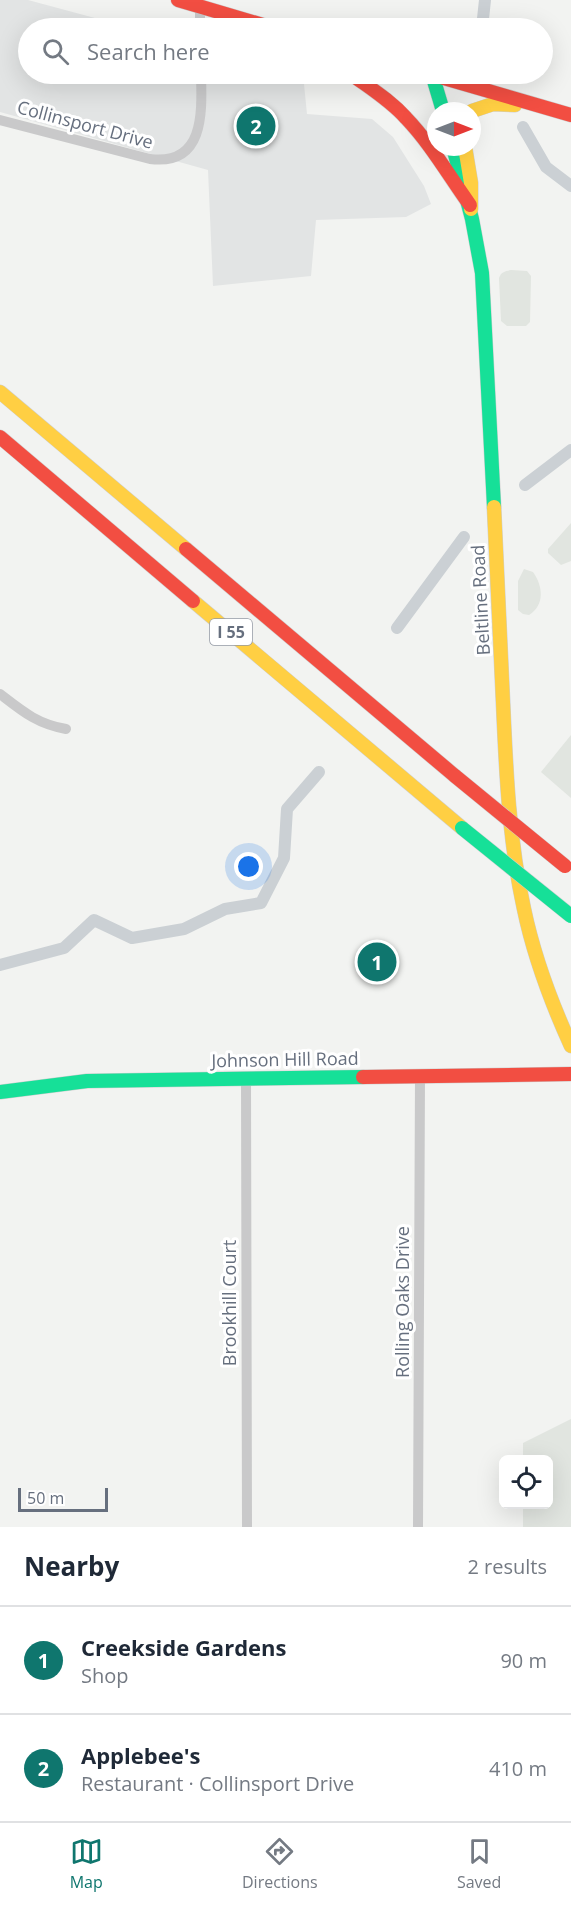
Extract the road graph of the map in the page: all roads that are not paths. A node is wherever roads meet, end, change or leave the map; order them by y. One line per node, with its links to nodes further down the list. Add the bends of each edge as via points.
1 (178, 0): 2 (main road)
2 (200, 3): 3 (main road)
3 (244, 18)
4 (201, 84): 12 (street, Collinsport Drive, via 198,134 190,146 171,158 150,159)
5 (365, 84): 15 (main road, via 408,119)
6 (434, 84): 8 (main road)
7 (466, 84): 9 (main road)
8 (440, 102)
9 (546, 107): 10 (main road, via 493,104); 11 (main road)
10 (481, 108)
11 (571, 115)
12 (0, 120)
13 (456, 156): 15 (main road, Beltline Road)
14 (466, 156): 15 (main road)
15 (470, 207): 22 (main road, Beltline Road, via 484,291 511,840 538,966)
16 (0, 392): 20 (main road, I 55, bridge)
17 (0, 437): 21 (main road, I 55, bridge)
18 (0, 694): 19 (street, via 35,720)
19 (66, 729)
20 (568, 868)
21 (571, 916)
22 (571, 1046)
23 (571, 1074): 24 (main road, Johnson Hill Road)
24 (420, 1077): 25 (main road, Johnson Hill Road); 28 (street, Rolling Oaks Drive)
25 (246, 1079): 26 (main road, Johnson Hill Road, via 87,1081); 27 (street, Brookhill Court)
26 (0, 1092)
27 (247, 1527)
28 (418, 1527)

